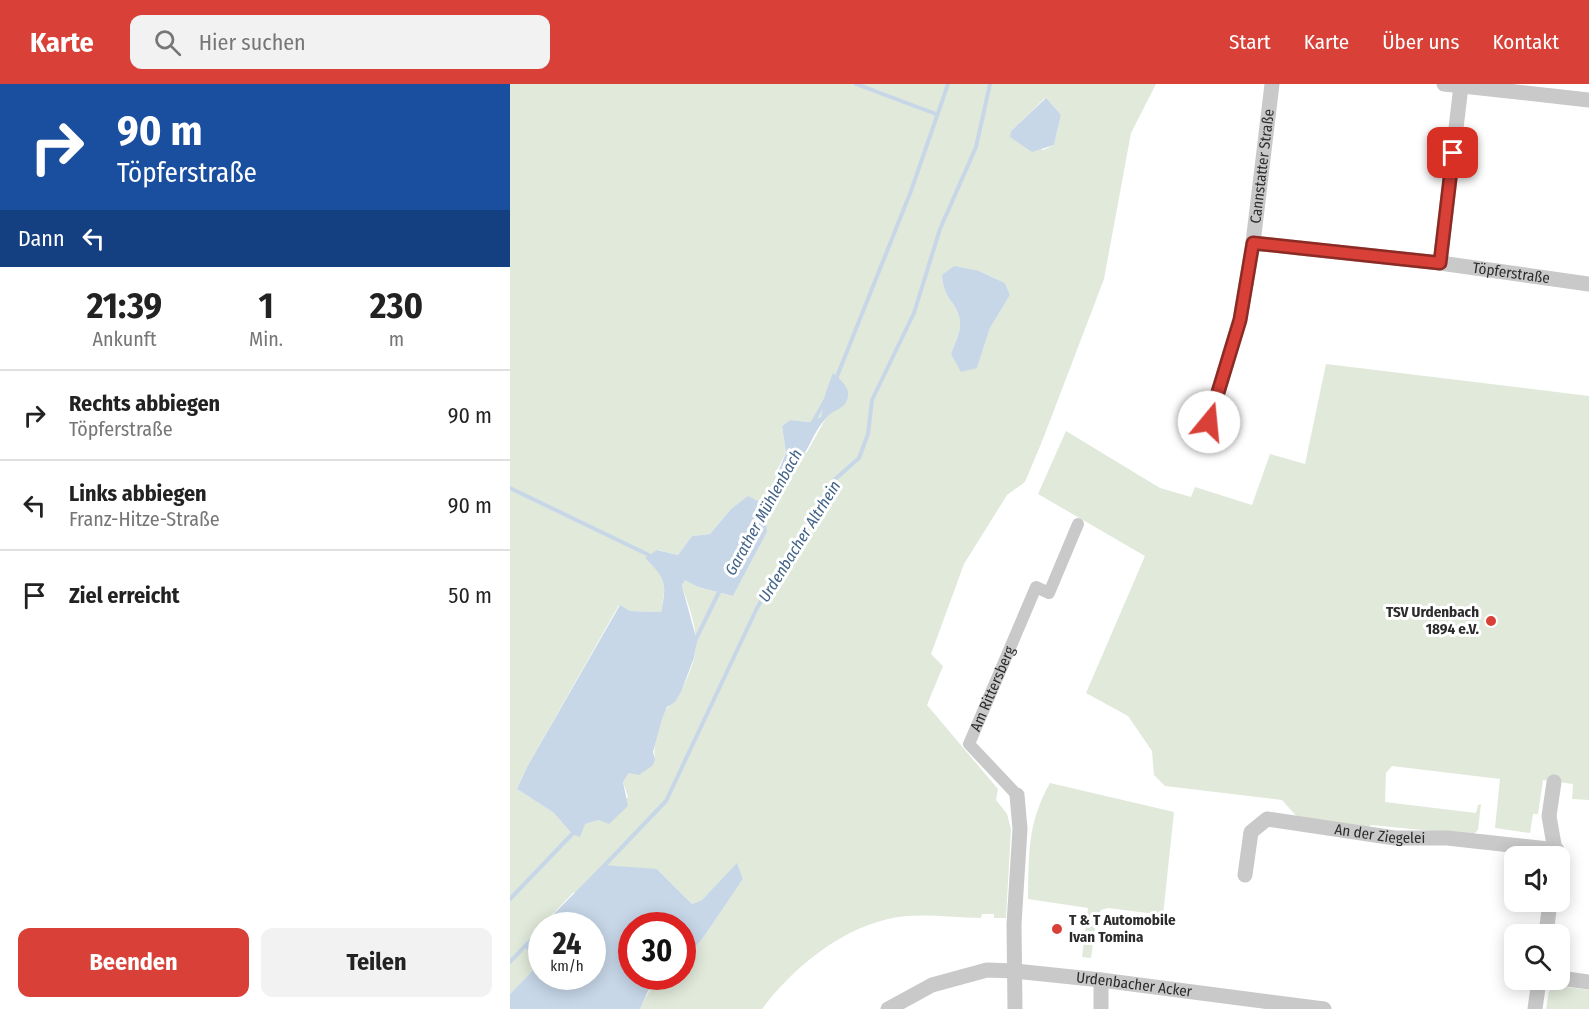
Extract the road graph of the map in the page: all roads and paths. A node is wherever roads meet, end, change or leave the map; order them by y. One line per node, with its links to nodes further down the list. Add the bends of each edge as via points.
1 (1272, 84): 6 (street, Cannstatter Straße)
2 (1444, 84): 3 (street)
3 (1461, 87): 4 (street); 7 (street)
4 (1568, 90): 5 (street)
5 (1589, 100)
6 (1253, 243): 7 (street, Töpferstraße); 9 (street, Cannstatter Straße, via 1240,320)
7 (1440, 263): 8 (street, Töpferstraße)
8 (1589, 284)
9 (1209, 422)
10 (1078, 524): 12 (street, Am Rittersberg, via 1049,593 1036,587 969,744)
11 (1554, 782): 14 (street, via 1549,816)
12 (1017, 795): 16 (street, Am Rittersberg, via 1020,830)
13 (1506, 846): 15 (street, An der Ziegelei, via 1447,838 1395,838 1267,819 1251,832)
14 (1555, 846)
15 (1245, 875)
16 (1015, 971): 18 (street, Urdenbacher Acker); 21 (street, Urdenbacher Acker, via 987,970 932,986); 22 (street, Am Rittersberg)
17 (1570, 979): 19 (street)
18 (1101, 980): 23 (street); 24 (street, Urdenbacher Acker)
19 (1589, 982)
20 (1538, 990): 25 (street)
21 (888, 1009)
22 (1015, 1009)
23 (1101, 1009)
24 (1324, 1009)
25 (1535, 1009)

